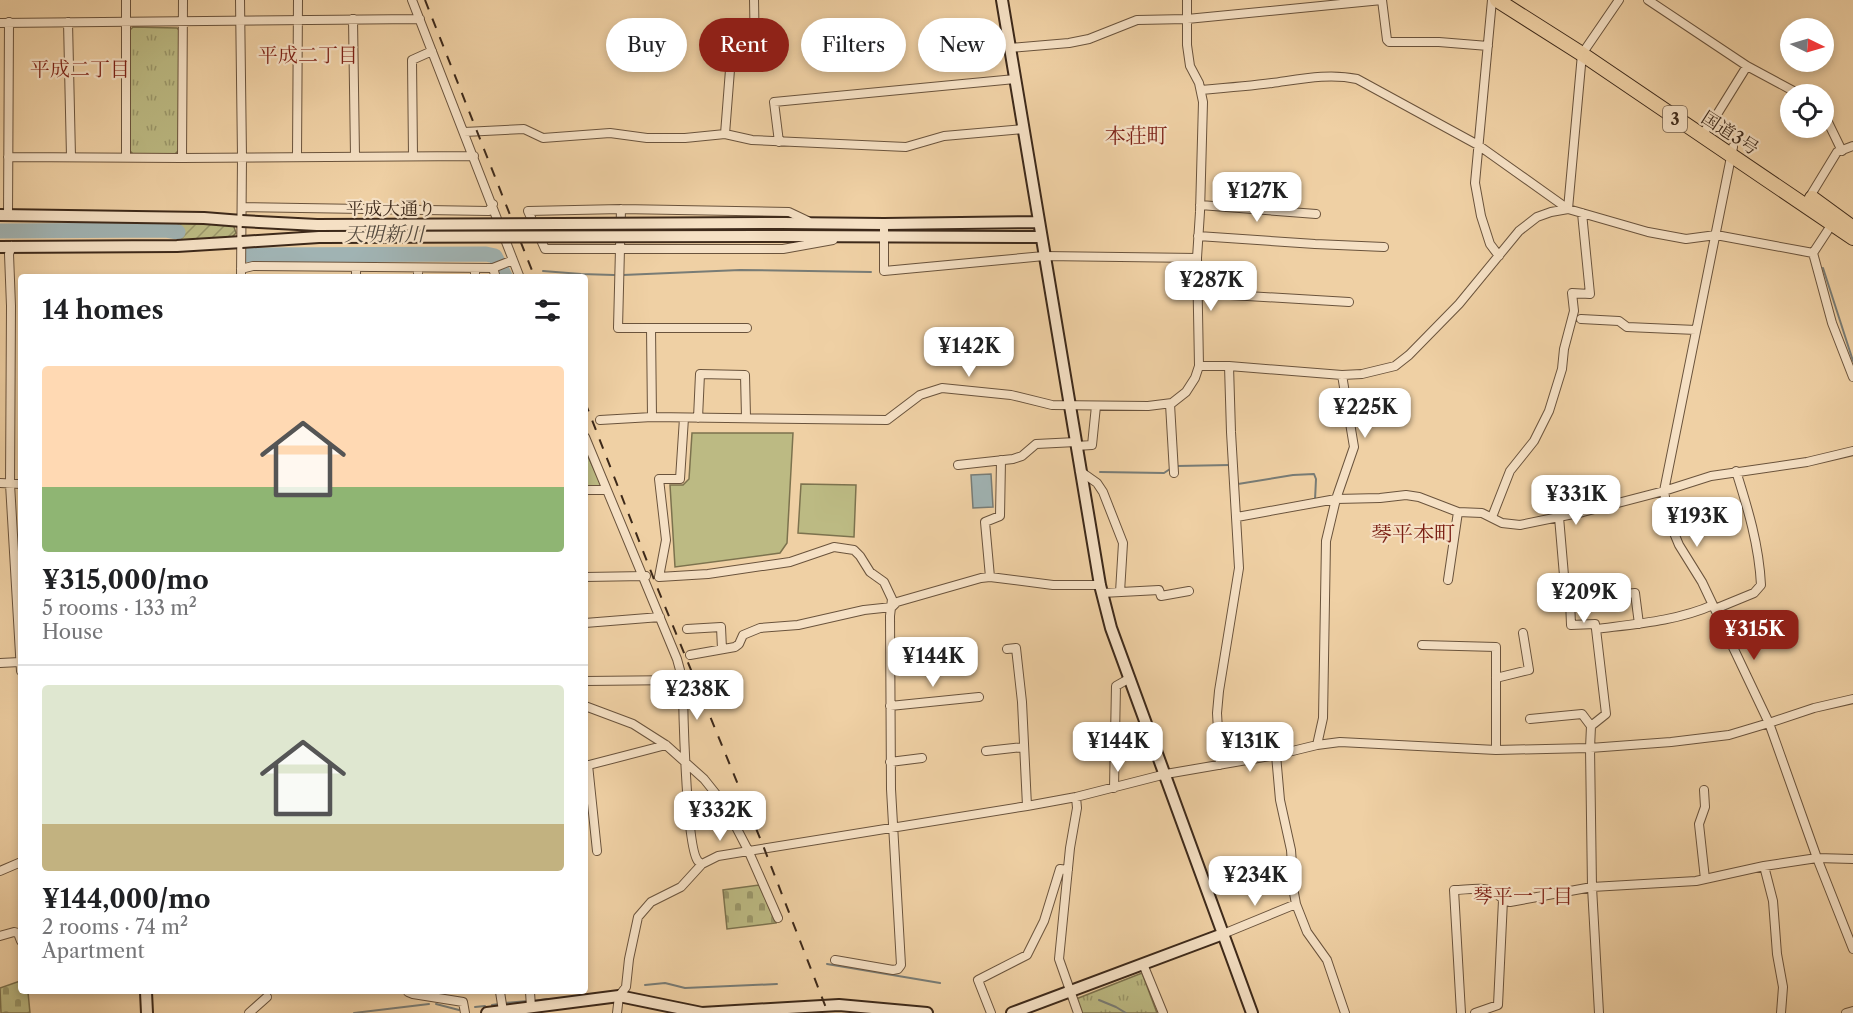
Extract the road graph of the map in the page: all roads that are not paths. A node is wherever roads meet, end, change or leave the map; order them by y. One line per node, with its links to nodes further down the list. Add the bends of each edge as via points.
1 (126, 0): 20 (street)
2 (183, 0): 21 (street)
3 (240, 0): 18 (street)
4 (298, 0): 19 (street)
5 (412, 0): 16 (street)
6 (754, 0): 38 (street, via 755,56 730,57)
7 (1002, 0): 26 (street)
8 (1187, 0): 17 (street)
9 (1382, 0): 17 (street); 25 (street, via 1389,42)
10 (1492, 0): 25 (street)
11 (1497, 0): 28 (highway, 国道3号 / 3)
12 (1512, 0): 28 (highway, 国道3号 / 3)
13 (1620, 0): 28 (street)
14 (1648, 0): 29 (street)
15 (353, 19): 16 (street); 19 (street); 45 (street)
16 (420, 19): 27 (street)
17 (1187, 19): 26 (street, via 1137,20 1089,39); 32 (street, via 1190,66)
18 (240, 20): 19 (street); 21 (street); 51 (street)
19 (297, 20): 44 (street)
20 (126, 21): 21 (street); 24 (street); 50 (street)
21 (183, 21): 52 (street)
22 (0, 22): 23 (street)
23 (9, 22): 24 (street); 33 (street)
24 (68, 22): 49 (street)
25 (1488, 46): 40 (street)
26 (1010, 48): 30 (street)
27 (432, 51): 35 (street); 46 (street, via 412,60)
28 (1584, 51): 36 (highway, 国道3号 / 3); 58 (street)
29 (1747, 66): 31 (street); 36 (street)
30 (1015, 79): 34 (street); 39 (street, via 774,102)
31 (1780, 84)
32 (1201, 90): 40 (street, via 1342,75 1357,79); 55 (street)
33 (4, 103): 48 (street)
34 (1023, 129): 39 (street, via 944,136 906,147); 63 (street)
35 (464, 132): 38 (street, via 524,129 543,138 610,133 647,138); 47 (street)
36 (1703, 133): 43 (highway, 国道3号 / 3)
37 (1834, 134): 42 (street)
38 (726, 135): 39 (street)
39 (779, 142)
40 (1478, 145): 58 (street); 79 (street, via 1475,183 1481,216 1490,244)
41 (1853, 146): 42 (street)
42 (1842, 150): 53 (street)
43 (1732, 151): 53 (highway, 国道3号 / 3); 69 (street)
44 (297, 156): 45 (street); 51 (street)
45 (355, 156): 46 (street)
46 (413, 156): 47 (street)
47 (474, 156): 54 (street)
48 (8, 157): 49 (street); 61 (street)
49 (70, 157): 50 (street)
50 (126, 157): 52 (street)
51 (242, 157): 52 (street); 56 (street)
52 (182, 158)
53 (1807, 200): 65 (highway, 国道3号 / 3); 66 (highway, 国道3号 / 3)
54 (493, 204): 56 (street, via 489,211); 81 (street)
55 (1200, 206): 60 (street); 70 (street)
56 (242, 207): 62 (street)
57 (621, 209): 64 (street, via 789,212); 76 (street); 76 (street, via 528,211 545,249)
58 (1569, 209): 59 (street); 79 (street, via 1537,217 1519,231)
59 (1582, 213): 69 (street, via 1686,239); 132 (street, via 1590,294 1572,293 1574,311 1549,411 1510,471)
60 (1316, 214)
61 (4, 215): 62 (street, 平成大通り)
62 (242, 221): 64 (street, 平成大通り, bridge, via 317,225); 73 (street)
63 (1039, 222): 67 (street); 71 (street)
64 (811, 223): 67 (street, 平成大通り)
65 (1832, 224): 72 (highway, 国道3号 / 3); 77 (street)
66 (1851, 225)
67 (884, 230): 68 (street, 平成大通り); 71 (street); 78 (street, via 884,271)
68 (858, 235): 73 (street, 平成大通り, bridge, via 318,237); 76 (street, via 783,249)
69 (1716, 235): 77 (street); 101 (street)
70 (1198, 236): 75 (street); 80 (street)
71 (1041, 237): 78 (street)
72 (1853, 238)
73 (242, 242): 74 (street, 平成大通り); 87 (street)
74 (6, 247): 96 (street)
75 (1384, 247)
76 (619, 248): 99 (street, via 618,328)
77 (1813, 253): 105 (street, via 1832,323)
78 (1044, 255): 80 (street); 106 (street)
79 (1499, 256): 104 (street, via 1409,356 1395,366)
80 (1197, 258): 94 (street)
81 (513, 260): 86 (street); 93 (street)
82 (297, 267): 83 (street); 87 (street, via 253,266); 88 (street)
83 (356, 267): 84 (street); 89 (street)
84 (418, 268): 85 (street); 90 (street)
85 (475, 268): 86 (street); 91 (street)
86 (493, 268): 92 (street)
87 (241, 273)
88 (297, 274)
89 (356, 274)
90 (418, 274)
91 (475, 274)
92 (495, 274)
93 (518, 274)
94 (1197, 293): 95 (street); 102 (street)
95 (1349, 302)
96 (11, 306): 97 (street); 123 (street)
97 (18, 307)
98 (1581, 319): 101 (street, via 1618,321 1627,327)
99 (651, 328): 100 (street); 109 (street)
100 (747, 328)
101 (1696, 330): 127 (street)
102 (1199, 366): 103 (street); 107 (street, via 1186,392)
103 (1229, 366): 104 (street); 130 (street)
104 (1342, 375): 128 (street, via 1354,447)
105 (1853, 377)
106 (1070, 404): 108 (street); 110 (street, via 1052,405 1011,395 942,388 920,395 887,420); 114 (street)
107 (1170, 404): 108 (street); 121 (street)
108 (1096, 406): 114 (street, via 1092,445)
109 (652, 417): 111 (street); 113 (street)
110 (746, 417): 112 (street); 112 (street, via 745,375 700,374)
111 (684, 418): 112 (street); 141 (street, via 680,479 659,479 666,540 660,577 790,562 834,547 854,550 860,556 870,572 884,582)
112 (698, 418)
113 (600, 420)
114 (1076, 444): 117 (street, via 1036,444 1022,456); 119 (street)
115 (588, 445): 126 (street)
116 (1853, 451): 120 (street, via 1807,462)
117 (1001, 460): 118 (street); 135 (street, via 1000,516 985,522)
118 (958, 465)
119 (1080, 471): 137 (street); 139 (street, via 1099,486 1123,543)
120 (1736, 471): 127 (street); 142 (street, via 1760,559 1761,585 1754,592)
121 (1174, 473)
122 (0, 483): 123 (street)
123 (10, 484): 124 (street); 143 (street)
124 (18, 484)
125 (588, 490): 126 (street)
126 (606, 490): 133 (street)
127 (1664, 491): 131 (street); 142 (street, via 1669,521 1679,545)
128 (1336, 499): 129 (street, via 1406,495); 130 (street); 168 (street, via 1326,541 1323,718)
129 (1458, 512): 132 (street, via 1482,513); 136 (street)
130 (1237, 517): 178 (street, via 1239,568 1217,713)
131 (1559, 517): 132 (street, via 1520,525); 140 (street, via 1566,599)
132 (1492, 518)
133 (644, 576): 134 (street); 144 (street)
134 (588, 577)
135 (990, 577): 137 (street); 141 (street, via 897,602)
136 (1448, 580)
137 (1101, 589): 139 (street); 156 (street)
138 (1189, 591): 139 (street, via 1161,596 1159,590)
139 (1120, 592)
140 (1570, 600): 146 (street, via 1635,593); 148 (street, via 1571,625 1595,624)
141 (892, 607): 151 (street, via 798,625 760,628 743,635 735,647); 162 (street)
142 (1714, 607): 146 (street); 165 (street)
143 (18, 616)
144 (660, 617): 145 (street); 158 (street, via 677,659)
145 (588, 623)
146 (1639, 624): 148 (street)
147 (687, 629): 151 (street, via 720,627)
148 (1596, 629): 166 (street, via 1606,714)
149 (1523, 633): 157 (street, via 1529,670)
150 (1422, 645): 157 (street, via 1496,647)
151 (722, 649): 153 (street)
152 (1007, 649): 169 (street, via 1016,648)
153 (690, 655)
154 (0, 663): 155 (street)
155 (18, 666)
156 (1130, 678): 180 (street); 181 (street, via 1116,686)
157 (1496, 678): 171 (street)
158 (679, 680): 159 (street); 175 (street, via 683,680)
159 (588, 681)
160 (980, 697): 162 (street)
161 (1853, 699): 165 (street)
162 (890, 706): 176 (street)
163 (588, 707): 167 (street, via 633,724)
164 (1530, 719): 166 (street, via 1582,714)
165 (1770, 723): 170 (street, via 1729,735); 188 (street)
166 (1590, 726): 170 (street)
167 (666, 744): 175 (street); 177 (street)
168 (1317, 745): 171 (street, via 1340,742); 173 (street)
169 (1023, 747): 172 (street); 184 (street)
170 (1590, 748): 171 (street); 196 (street)
171 (1496, 750)
172 (986, 751)
173 (1276, 755): 178 (street); 198 (street)
174 (922, 758): 176 (street)
175 (685, 761): 186 (street, via 720,798); 191 (street, via 692,838 696,858)
176 (890, 762): 185 (street)
177 (588, 765)
178 (1220, 765): 180 (street)
179 (588, 774): 187 (street)
180 (1166, 774): 181 (street); 201 (street)
181 (1114, 788): 183 (street)
182 (1704, 790): 195 (street, via 1705,807 1699,824)
183 (1076, 797): 184 (street); 193 (street)
184 (1027, 806): 185 (street)
185 (893, 828): 186 (street); 204 (street, via 900,967 890,970)
186 (748, 850): 191 (street); 199 (street)
187 (597, 851)
188 (1817, 858): 189 (street); 192 (street); 203 (street)
189 (1853, 859)
190 (18, 863): 194 (street)
191 (702, 864): 211 (street, via 678,889 651,902 638,916 626,987)
192 (1764, 866): 195 (street); 234 (street, via 1773,901 1783,987)
193 (1068, 870): 206 (street, via 1059,959); 225 (street, via 1060,869 1044,921 1027,955 978,980)
194 (0, 871)
195 (1705, 879): 196 (street)
196 (1592, 887): 197 (street); 233 (street)
197 (1503, 900): 231 (street, via 1485,890 1454,890); 232 (street, via 1498,1005)
198 (1296, 904): 201 (street); 230 (street, via 1307,932 1327,960)
199 (778, 918)
200 (18, 933): 202 (street)
201 (1223, 934): 205 (street); 229 (street)
202 (0, 936)
203 (1853, 949)
204 (835, 960)
205 (1143, 964): 206 (street); 228 (street)
206 (1070, 990): 226 (street); 227 (street)
207 (146, 994): 218 (street)
208 (413, 994): 220 (street, via 463,1002)
209 (500, 994): 216 (street)
210 (530, 994): 214 (street)
211 (619, 996): 213 (street, via 702,1013); 214 (street); 222 (street)
212 (267, 997): 219 (street)
213 (808, 1005): 215 (street); 223 (street)
214 (529, 1009): 216 (street)
215 (840, 1009): 224 (street)
216 (503, 1011): 221 (street)
217 (1853, 1011): 235 (street)
218 (147, 1013)
219 (249, 1013)
220 (465, 1013)
221 (487, 1013)
222 (617, 1013)
223 (798, 1013)
224 (927, 1013)
225 (991, 1013)
226 (1012, 1013)
227 (1078, 1013)
228 (1162, 1013)
229 (1252, 1013)
230 (1345, 1013)
231 (1461, 1013)
232 (1475, 1013)
233 (1599, 1013)
234 (1781, 1013)
235 (1846, 1013)

